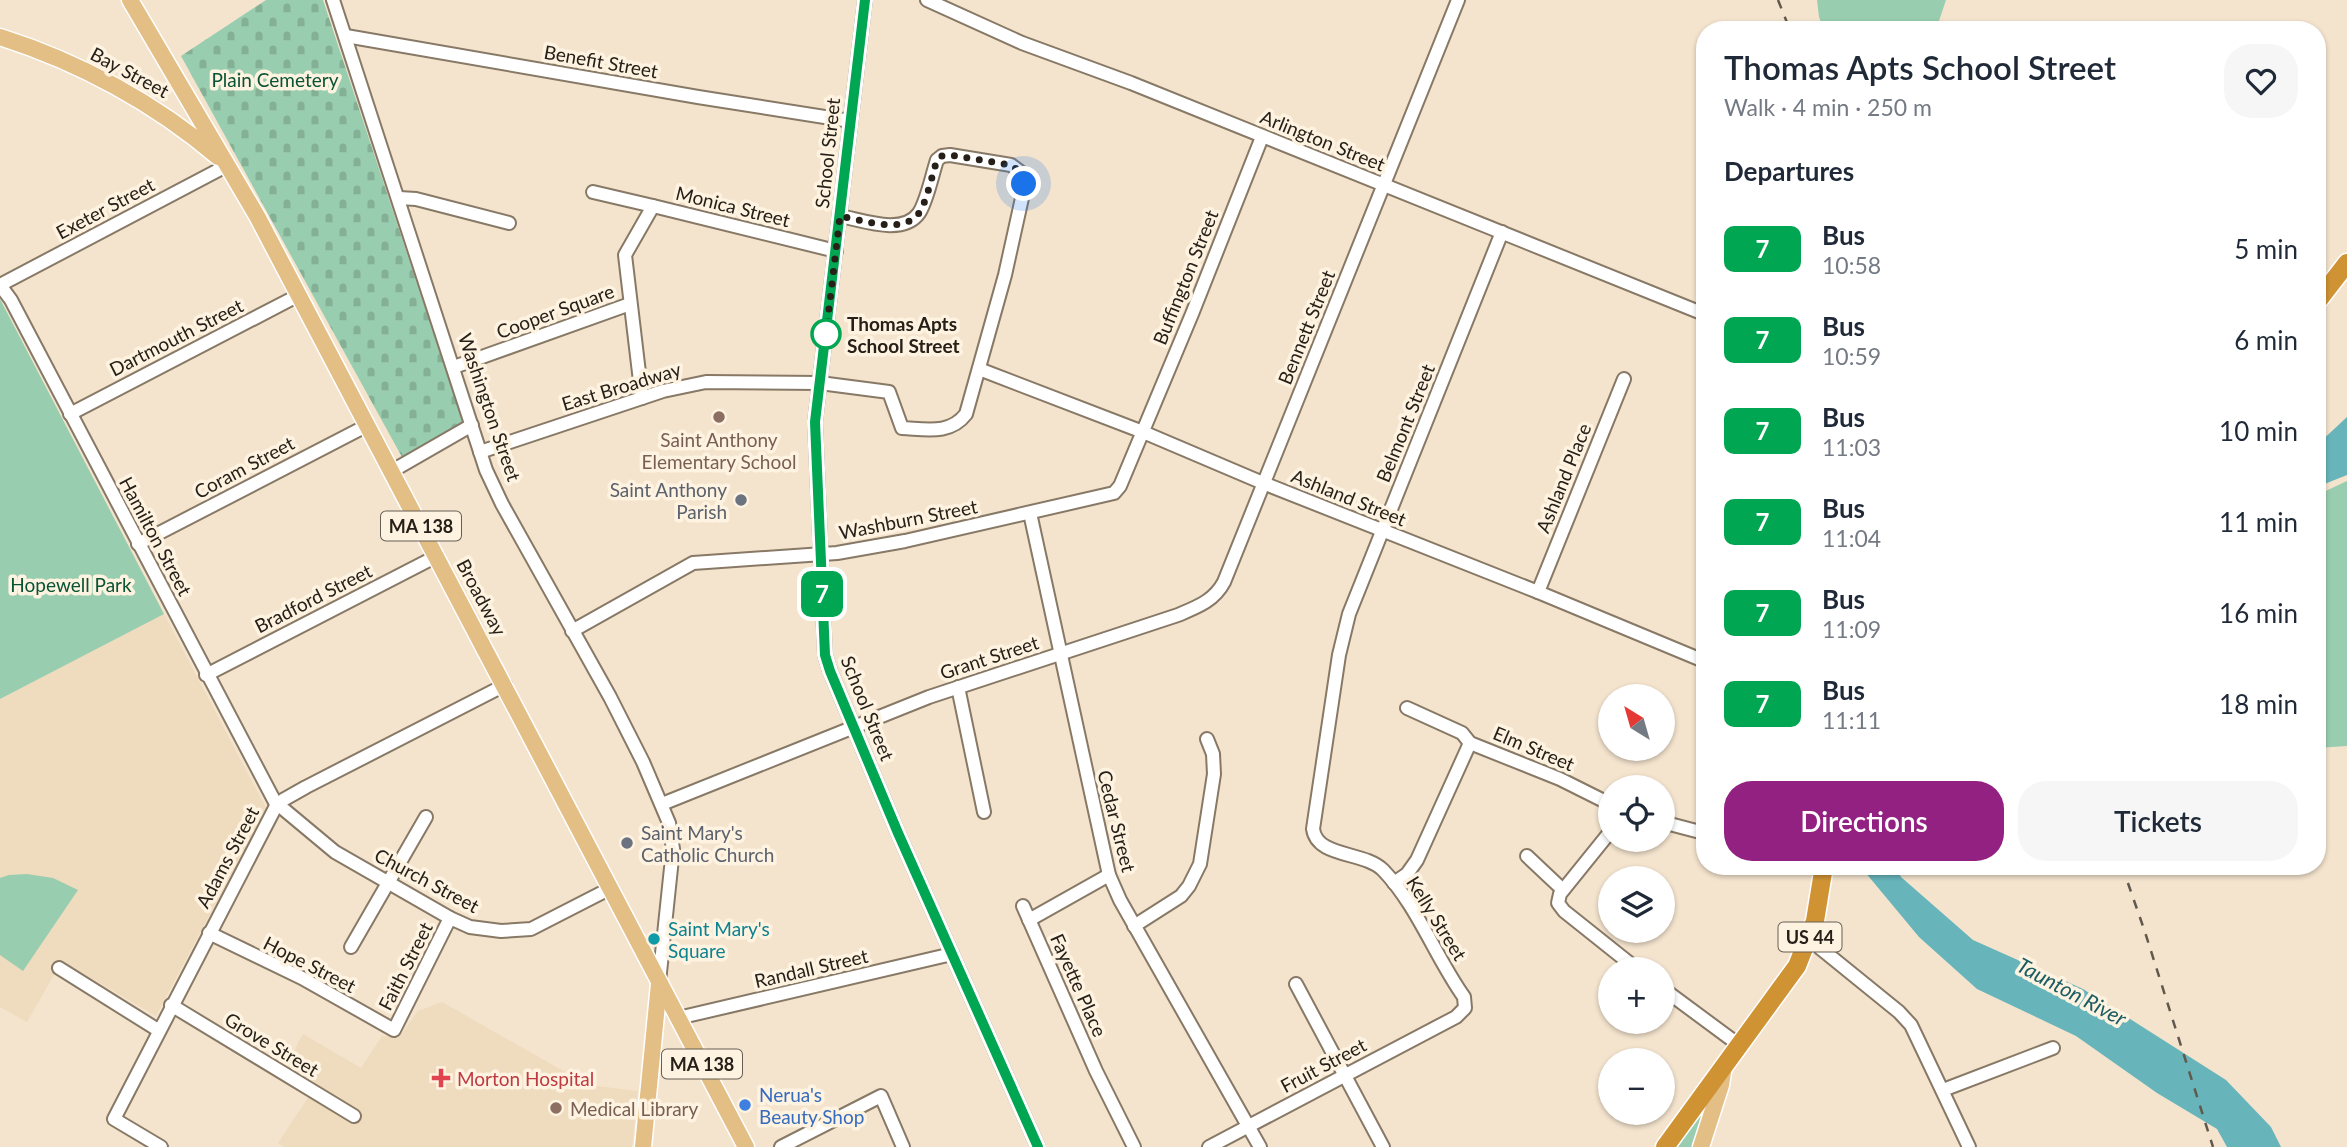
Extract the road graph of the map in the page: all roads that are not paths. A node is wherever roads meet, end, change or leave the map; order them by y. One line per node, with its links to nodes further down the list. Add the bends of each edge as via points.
1 (130, 0): 10 (main road, Broadway / MA 138)
2 (333, 0): 7 (street, Washington Street)
3 (865, 0): 8 (street, School Street)
4 (928, 0): 9 (street, Arlington Street, via 1022,43)
5 (1458, 0): 11 (street, Bennett Street)
6 (0, 37): 10 (main road, Bay Street, via 139,100 178,124)
7 (346, 37): 8 (street, Benefit Street); 13 (street, Washington Street)
8 (850, 121): 15 (street, School Street)
9 (1262, 137): 11 (street, Arlington Street); 33 (street, Buffington Street)
10 (228, 165): 20 (street, Exeter Street); 22 (main road, Broadway / MA 138)
11 (1383, 185): 17 (street, Arlington Street); 36 (street, Bennett Street)
12 (593, 192): 14 (street)
13 (399, 198): 16 (street); 25 (street, Washington Street)
14 (653, 206): 18 (street, Monica Street); 23 (street, Monica Street, via 625,255)
15 (840, 216): 18 (street, School Street); 26 (street, via 893,225 912,220 922,208 942,156 1011,165 1023,174 1024,189)
16 (509, 223)
17 (1502, 232): 24 (street, Arlington Street); 38 (street, Belmont Street)
18 (836, 251): 28 (street, School Street)
19 (2347, 263): 21 (highway)
20 (0, 285): 30 (street, Hamilton Street)
21 (2326, 288)
22 (299, 295): 30 (street, Dartmouth Street); 31 (main road, Broadway / MA 138)
23 (630, 304): 25 (street, Cooper Square); 29 (street, Monica Street)
24 (1696, 311)
25 (454, 367): 32 (street, Washington Street)
26 (979, 369): 28 (street, via 966,414 957,425 940,429 902,428 889,392); 33 (street, Ashland Street)
27 (1624, 379): 42 (street, Ashland Place)
28 (820, 383): 29 (street, East Broadway, via 706,382); 40 (street, School Street, via 815,430)
29 (642, 398): 34 (street, East Broadway)
30 (70, 414): 39 (street, Hamilton Street)
31 (368, 425): 35 (main road, Broadway / MA 138); 39 (street, Coram Street)
32 (472, 425): 34 (street, Washington Street); 35 (street)
33 (1143, 432): 36 (street, Ashland Street); 37 (street, Washburn Street, via 1114,494)
34 (480, 452): 43 (street, Washington Street, via 502,504)
35 (392, 471): 41 (main road, Broadway / MA 138)
36 (1263, 483): 38 (street, Ashland Street); 44 (street, Grant Street, via 1224,582 1213,597 1178,615)
37 (1030, 513): 40 (street, Washburn Street); 44 (street, Cedar Street)
38 (1382, 531): 42 (street, Ashland Street); 60 (street, Belmont Street, via 1340,649)
39 (138, 544): 46 (street, Hamilton Street)
40 (821, 555): 43 (street, Washburn Street, via 693,563); 50 (street, School Street, via 826,659)
41 (437, 556): 46 (street, Bradford Street); 47 (main road, Broadway / MA 138)
42 (1538, 592): 45 (street, Ashland Street)
43 (572, 631): 54 (street, Washington Street)
44 (1061, 653): 48 (street, Grant Street); 63 (street, Cedar Street)
45 (1696, 658)
46 (206, 675): 55 (street, Hamilton Street)
47 (505, 685): 55 (street, Adams Street); 67 (main road, Broadway / MA 138)
48 (958, 687): 50 (street, Grant Street); 56 (street)
49 (1407, 708): 52 (street, Elm Street, via 1462,733)
50 (855, 729): 54 (street, Grant Street); 76 (street, School Street)
51 (1207, 739): 72 (street, via 1214,774 1200,864 1181,896)
52 (1470, 743): 53 (street, Elm Street); 66 (street, via 1422,852 1407,874)
53 (1598, 798)
54 (662, 804): 79 (street, via 673,849)
55 (278, 805): 65 (street, Church Street, via 321,843); 73 (street, Adams Street)
56 (984, 812)
57 (426, 817): 65 (street)
58 (1675, 826): 59 (street)
59 (1696, 832)
60 (1314, 835): 66 (street, Kelly Street, via 1321,846 1379,867)
61 (1598, 847): 68 (street)
62 (1527, 856): 68 (street)
63 (1109, 875): 71 (street, Fayette Place); 72 (street, Cedar Street)
64 (1821, 875): 74 (highway, US 44)
65 (388, 883): 70 (street, Church Street); 75 (street)
66 (1394, 883): 83 (street, Kelly Street, via 1464,997 1465,1008)
67 (611, 888): 70 (street, Church Street, via 526,930 475,928); 79 (main road, Broadway / MA 138)
68 (1563, 890): 77 (street, via 1558,901 1564,911)
69 (1023, 906): 71 (street)
70 (450, 918): 86 (street, Faith Street)
71 (1029, 920): 100 (street, Fayette Place)
72 (1135, 926): 93 (street, Cedar Street)
73 (209, 933): 82 (street, Adams Street); 86 (street, Hope Street)
74 (1809, 939): 87 (highway, US 44, via 1792,974); 91 (street, via 1911,1025)
75 (351, 947)
76 (952, 954): 84 (street, Randall Street); 99 (street, School Street)
77 (1622, 957)
78 (59, 968): 85 (street)
79 (659, 982): 84 (main road, Broadway / MA 138); 95 (main road)
80 (1296, 984): 90 (street)
81 (1675, 998): 87 (street)
82 (171, 1005): 85 (street, Adams Street); 92 (street, Grove Street)
83 (1456, 1017): 90 (street, Fruit Street)
84 (678, 1018): 96 (main road, Broadway / MA 138)
85 (158, 1030): 94 (street, Adams Street, via 114,1119)
86 (394, 1030)
87 (1739, 1045): 89 (highway, US 44)
88 (2053, 1048): 91 (street)
89 (1724, 1064): 104 (highway, US 44); 105 (main road)
90 (1345, 1076): 93 (street, Fruit Street); 103 (street)
91 (1943, 1090): 106 (street)
92 (354, 1116)
93 (1248, 1126): 101 (street, Fruit Street); 102 (street, Cedar Street)
94 (160, 1147)
95 (643, 1147)
96 (746, 1147)
97 (781, 1147): 98 (street, via 881,1096)
98 (903, 1147)
99 (1038, 1147)
100 (1135, 1147)
101 (1209, 1147)
102 (1260, 1147)
103 (1384, 1147)
104 (1665, 1147)
105 (1701, 1147)
106 (1969, 1147)

